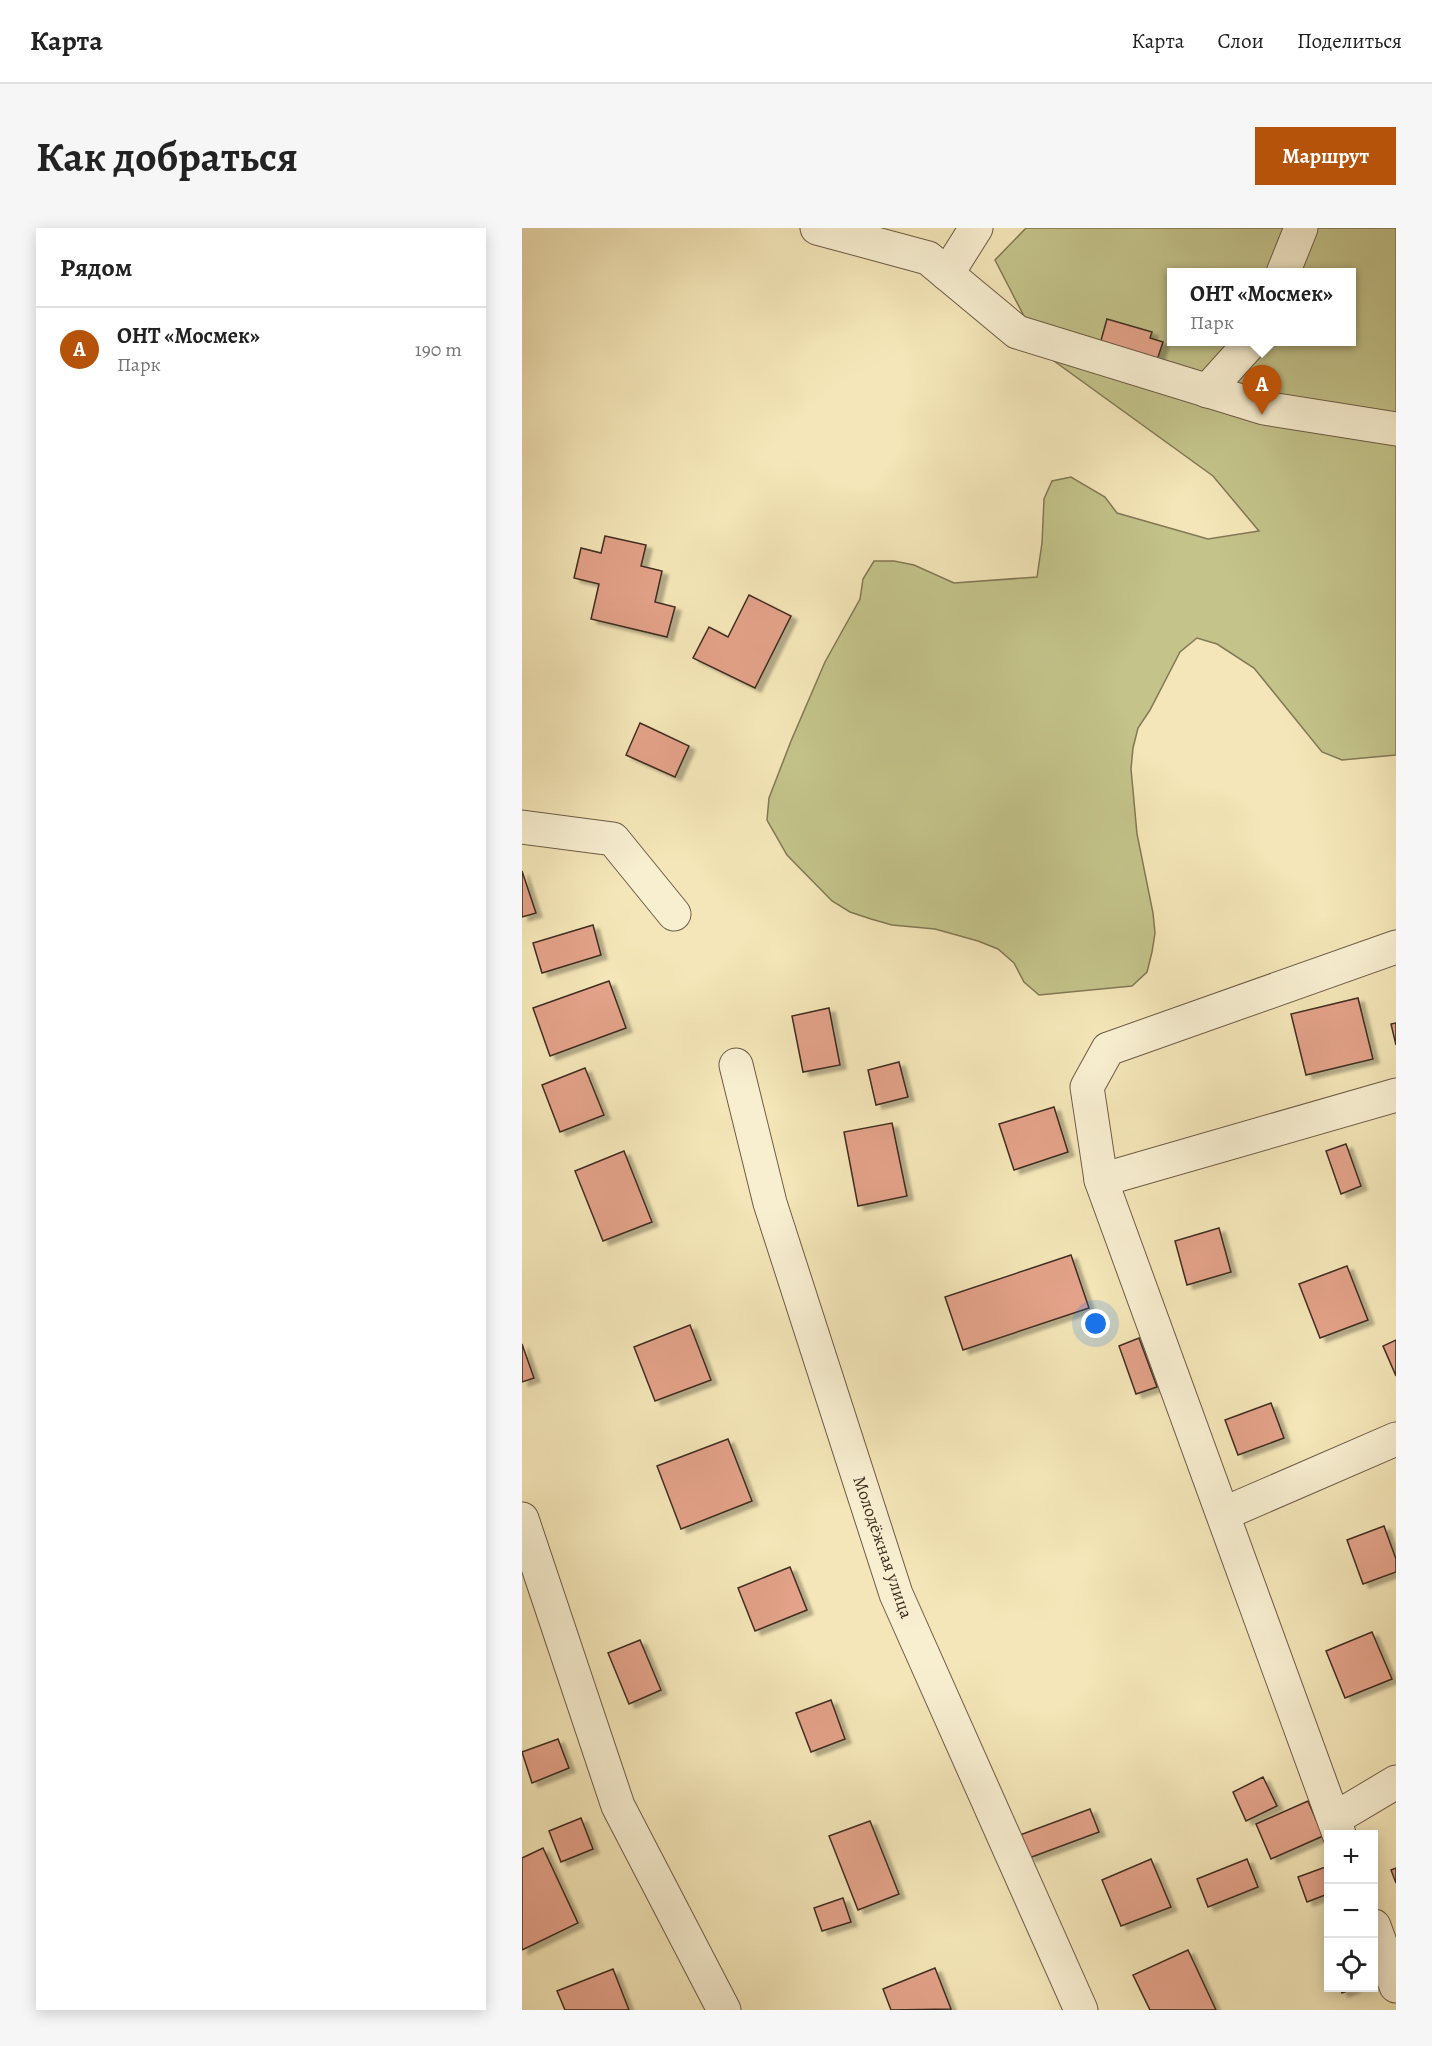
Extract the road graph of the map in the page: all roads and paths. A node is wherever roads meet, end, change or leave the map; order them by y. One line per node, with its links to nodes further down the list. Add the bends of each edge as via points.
1 (817, 228): 5 (street, via 928,258)
2 (976, 228): 5 (street)
3 (1301, 228): 4 (street)
4 (1285, 268)
5 (947, 274): 7 (street, via 1017,332)
6 (1247, 346): 7 (street)
7 (1207, 391): 8 (street, via 1264,408)
8 (1396, 429)
9 (522, 827): 10 (street, via 613,839)
10 (674, 914)
11 (1396, 947): 14 (street, via 1108,1049 1087,1087)
12 (736, 1065): 23 (street, Молодёжная улица, via 770,1203 896,1594)
13 (1396, 1095): 14 (street)
14 (1101, 1180): 16 (street)
15 (1396, 1439): 16 (street)
16 (1223, 1514): 19 (street)
17 (522, 1519): 22 (street, via 618,1806)
18 (1396, 1782): 19 (street)
19 (1336, 1827)
20 (1378, 1937): 21 (street)
21 (1396, 1986)
22 (724, 2010)
23 (1082, 2010)

